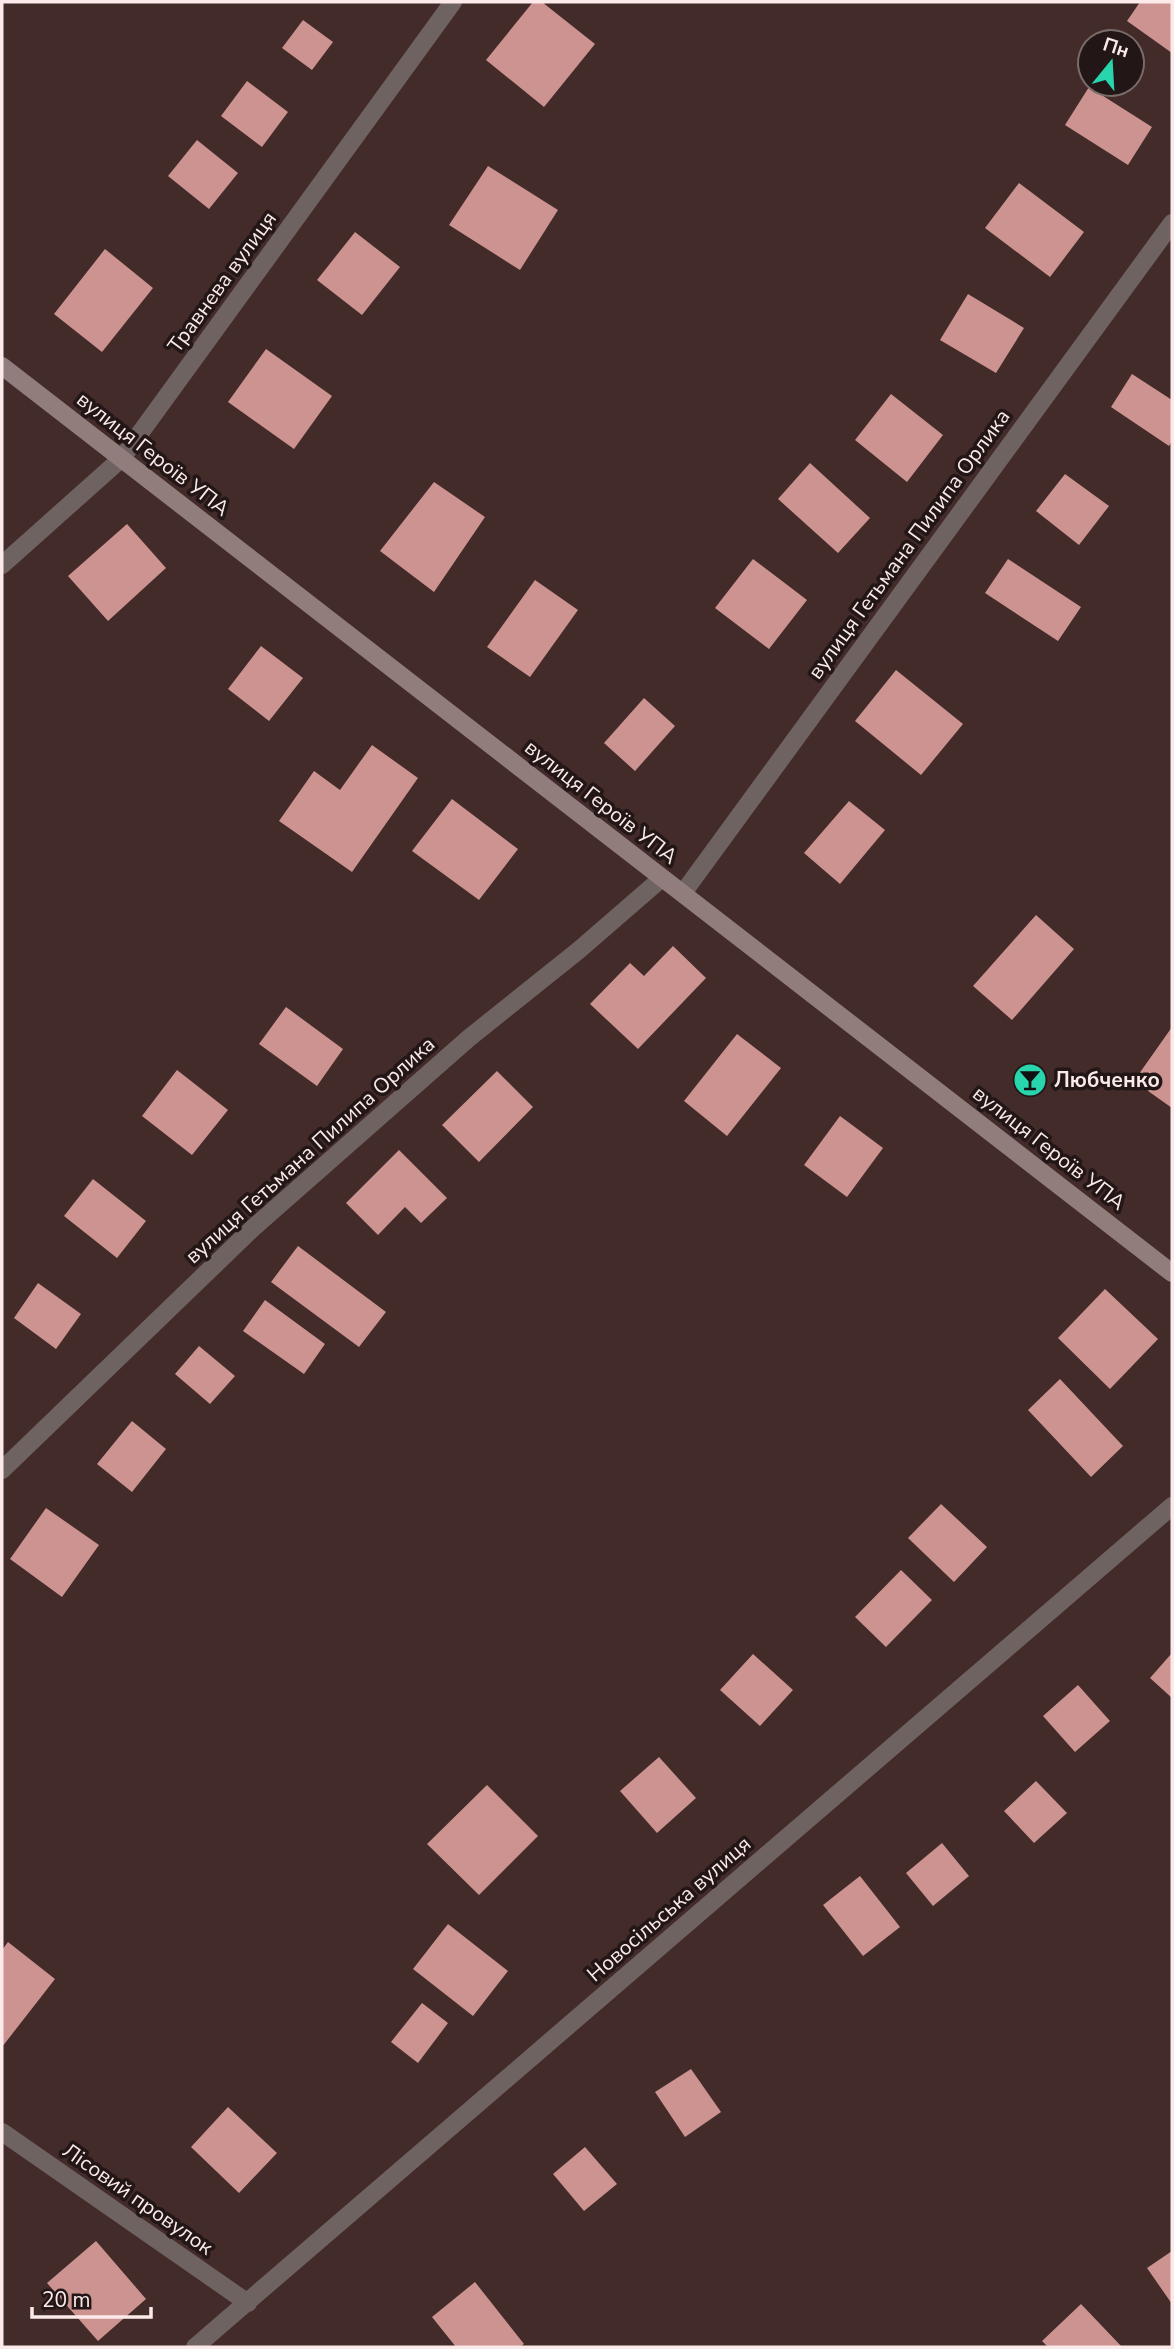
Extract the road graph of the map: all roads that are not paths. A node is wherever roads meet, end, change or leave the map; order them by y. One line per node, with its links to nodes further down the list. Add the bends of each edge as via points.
1 (453, 2): 4 (street, Травнева вулиця)
2 (1172, 223): 7 (street, вулиця Гетьмана Пилипа Орлика)
3 (2, 366): 4 (street, вулиця Героїв УПА)
4 (122, 458): 5 (street, Травнева вулиця); 6 (street, вулиця Героїв УПА)
5 (2, 565)
6 (662, 878): 7 (street, вулиця Героїв УПА); 9 (street, вулиця Гетьмана Пилипа Орлика, via 469,1038 253,1228)
7 (683, 893): 8 (street, вулиця Героїв УПА)
8 (1172, 1273)
9 (2, 1470)
10 (1172, 1506): 12 (street, Новосільська вулиця)
11 (2, 2133): 12 (street, Лісовий провулок)
12 (248, 2303): 13 (street, Новосільська вулиця)
13 (195, 2347)

